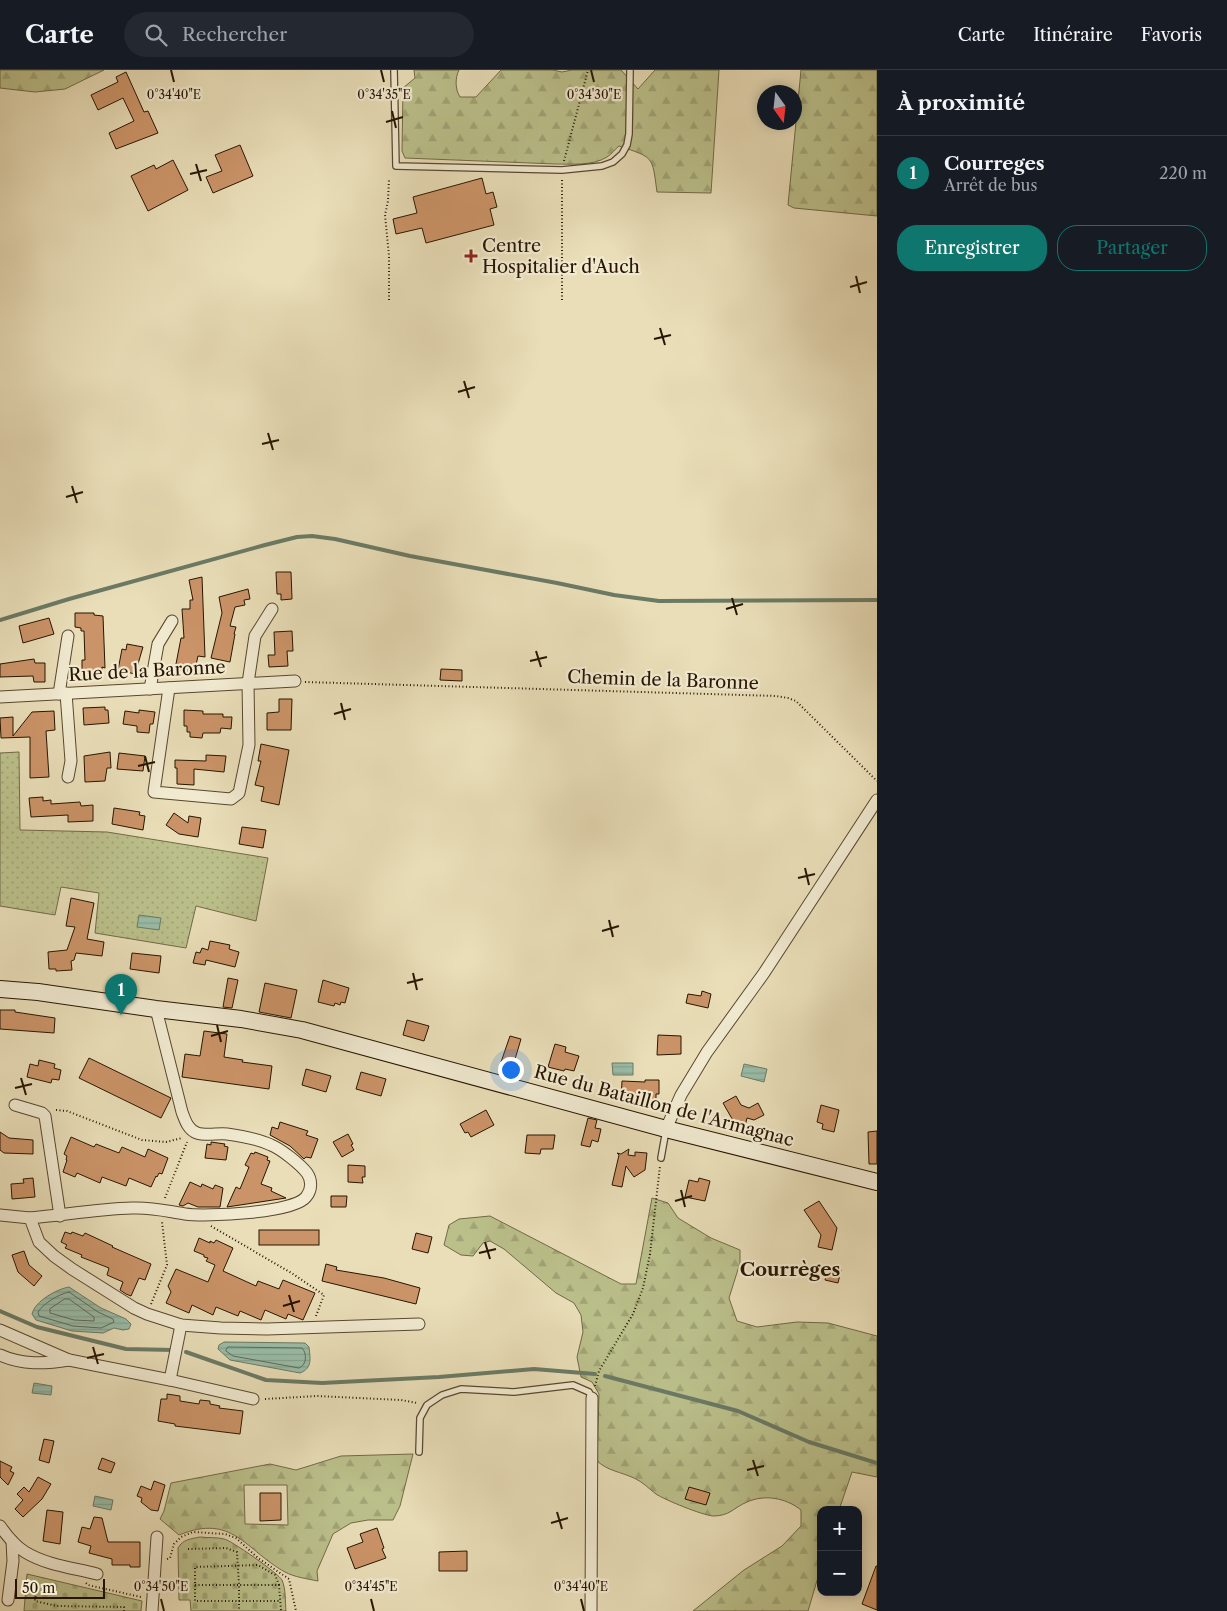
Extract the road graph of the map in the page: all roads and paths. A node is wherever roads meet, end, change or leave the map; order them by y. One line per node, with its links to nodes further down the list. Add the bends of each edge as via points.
1 (394, 70): 4 (lane, via 396,166)
2 (588, 70): 4 (path)
3 (630, 70): 4 (lane, via 629,134 622,154 602,166)
4 (562, 170)
5 (389, 179): 7 (path, via 385,216)
6 (562, 180): 8 (path)
7 (389, 300)
8 (562, 300)
9 (272, 609): 13 (street, via 255,636)
10 (172, 621): 15 (street, via 158,644)
11 (68, 636): 16 (street)
12 (296, 681): 13 (street, Rue de la Baronne); 19 (path, Chemin de la Baronne, via 788,698 796,702)
13 (248, 683): 14 (street, Rue de la Baronne); 14 (street, via 250,745 239,793 231,799 154,792)
14 (169, 688): 15 (street, Rue de la Baronne)
15 (150, 689): 16 (street, Rue de la Baronne)
16 (63, 693): 17 (street, Rue de la Baronne); 18 (street, via 72,761)
17 (0, 697)
18 (68, 777)
19 (877, 781)
20 (877, 800): 25 (street, via 764,973 707,1052 681,1095)
21 (0, 989): 22 (street, Rue du Bataillon de l'Armagnac)
22 (156, 1009): 25 (street, Rue du Bataillon de l'Armagnac, via 302,1030); 30 (street, via 182,1112 191,1130 198,1134 226,1134 271,1144 310,1177 311,1187 302,1202)
23 (15, 1105): 24 (street)
24 (46, 1116): 28 (path, via 53,1110 67,1110 142,1140 166,1142 188,1137); 31 (street)
25 (666, 1129): 26 (lane); 27 (street, Rue du Bataillon de l'Armagnac)
26 (661, 1158): 41 (path, via 643,1288 633,1314 600,1371)
27 (877, 1182)
28 (161, 1208): 30 (street); 31 (street); 33 (path, via 167,1266)
29 (0, 1215): 32 (street)
30 (206, 1215): 36 (path, via 213,1228 324,1295)
31 (60, 1216): 32 (street)
32 (30, 1218): 33 (street, via 39,1242 54,1256 126,1304)
33 (147, 1314): 35 (street)
34 (419, 1324): 36 (street)
35 (181, 1325): 36 (street); 40 (street)
36 (311, 1328)
37 (0, 1330): 39 (street)
38 (0, 1354): 39 (street, via 14,1361 49,1363)
39 (69, 1360): 40 (street)
40 (170, 1380): 42 (street)
41 (592, 1398): 43 (lane, via 588,1392 573,1385 514,1392 460,1389); 71 (street)
42 (253, 1400): 43 (path, via 317,1396 401,1400)
43 (427, 1405): 44 (lane, via 420,1418)
44 (419, 1452)
45 (0, 1526): 47 (street)
46 (157, 1537): 49 (street)
47 (12, 1541): 51 (street, via 25,1552); 57 (street)
48 (188, 1549): 50 (path, via 226,1548 238,1552)
49 (156, 1563): 60 (street); 70 (path, via 170,1558 174,1544 181,1537 193,1532 225,1534 236,1538 289,1579)
50 (238, 1566): 54 (path, via 258,1565 275,1575); 55 (path, via 195,1567); 56 (path)
51 (80, 1570): 52 (street); 60 (path, via 88,1585)
52 (98, 1574)
53 (37, 1582): 61 (path, via 35,1602)
54 (279, 1584): 56 (path); 59 (path)
55 (195, 1585): 56 (path); 58 (path, via 195,1601)
56 (239, 1585): 58 (path)
57 (8, 1600)
58 (239, 1601): 59 (path); 68 (path)
59 (280, 1601): 69 (path)
60 (153, 1605)
61 (73, 1606): 62 (path); 64 (path)
62 (90, 1607): 63 (path); 65 (path)
63 (106, 1607): 66 (path); 67 (path, via 124,1607)
64 (72, 1611)
65 (89, 1611)
66 (106, 1611)
67 (124, 1611)
68 (239, 1611)
69 (281, 1611)
70 (296, 1611)
71 (591, 1611)

